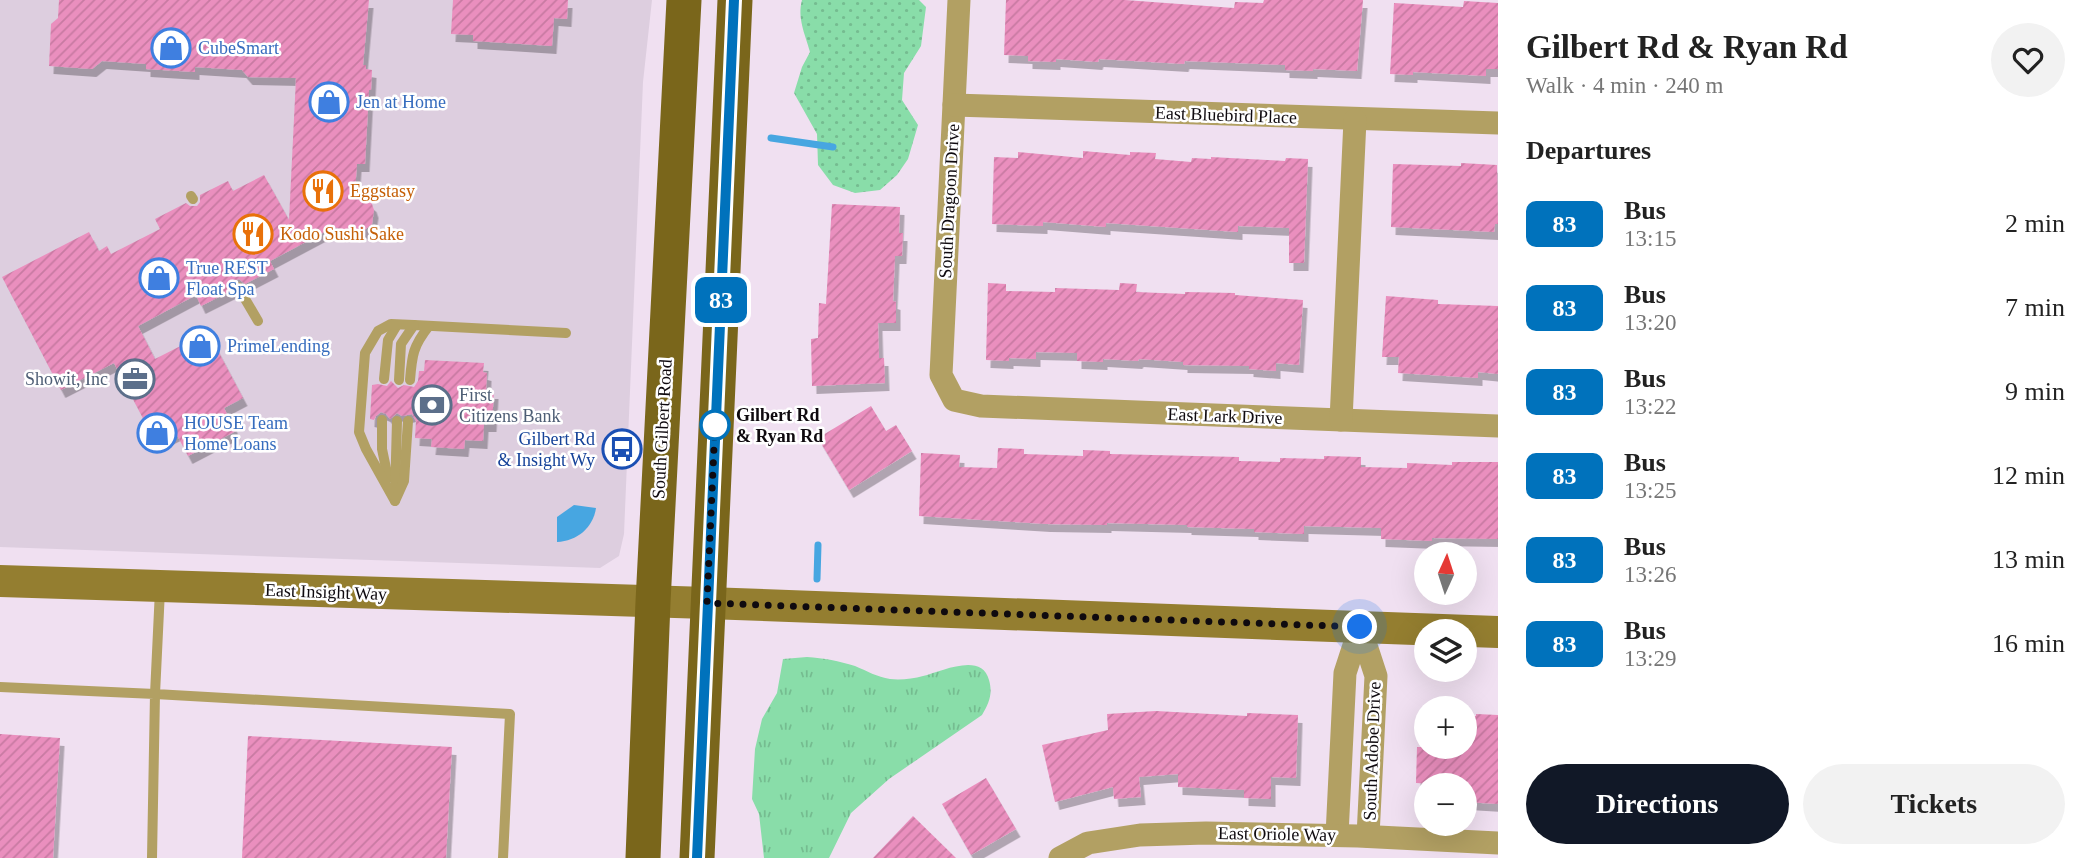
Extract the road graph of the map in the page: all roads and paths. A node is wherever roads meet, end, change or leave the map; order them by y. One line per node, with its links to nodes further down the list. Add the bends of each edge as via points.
1 (684, 0): 22 (main road, South Gilbert Road)
2 (734, 0): 23 (main road)
3 (959, 0): 4 (street, South Dragoon Drive)
4 (954, 105): 5 (street, East Bluebird Place); 14 (street, South Dragoon Drive, via 942,375)
5 (1356, 120): 6 (street, East Bluebird Place); 16 (street)
6 (1498, 123)
7 (238, 287): 8 (lane)
8 (258, 321)
9 (397, 324): 10 (lane); 13 (lane, via 388,340); 19 (lane, via 378,331 365,353 359,432)
10 (414, 325): 11 (lane); 11 (lane, via 401,344 405,380 412,351)
11 (429, 326): 12 (lane)
12 (566, 333)
13 (383, 379)
14 (954, 400): 16 (street, East Lark Drive, via 981,406)
15 (382, 420): 19 (lane, via 384,468)
16 (1341, 420): 18 (street, East Lark Drive)
17 (403, 421): 19 (lane)
18 (1498, 426)
19 (395, 501)
20 (0, 582): 21 (street, East Insight Way)
21 (161, 587): 22 (street, East Insight Way); 27 (lane)
22 (653, 602): 23 (street, East Insight Way); 33 (main road, South Gilbert Road)
23 (707, 603): 24 (street, East Insight Way); 34 (main road)
24 (1360, 627): 25 (street, East Insight Way); 28 (street, South Adobe Drive, via 1345,673); 29 (street, South Adobe Drive, via 1376,676)
25 (1498, 632)
26 (0, 687): 27 (lane)
27 (155, 694): 31 (lane); 32 (lane, via 510,714)
28 (1337, 835): 29 (street, East Oriole Way); 35 (street, East Oriole Way, via 1140,835 1088,843)
29 (1368, 836): 30 (street, East Oriole Way)
30 (1498, 843)
31 (152, 858)
32 (503, 858)
33 (643, 858)
34 (697, 858)
35 (1060, 858)

